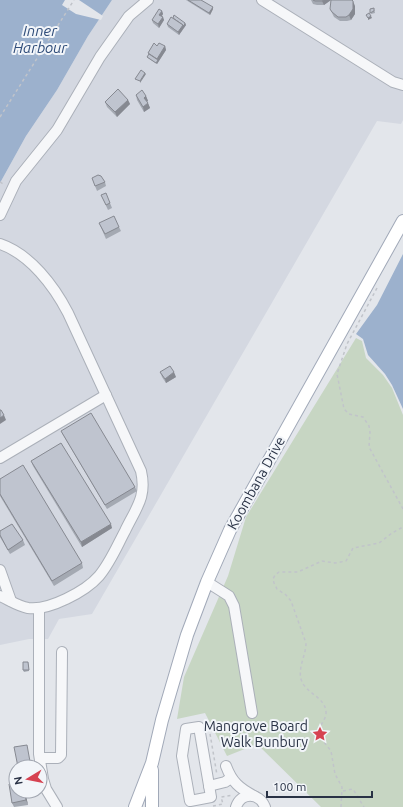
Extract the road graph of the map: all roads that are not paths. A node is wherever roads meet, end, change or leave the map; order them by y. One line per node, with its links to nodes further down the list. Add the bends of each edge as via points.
1 (148, 0): 4 (street, via 129,16 100,57 57,130 16,181)
2 (262, 0): 3 (street, via 393,82)
3 (403, 85)
4 (0, 214)
5 (403, 221): 10 (main road, Koombana Drive, via 230,530)
6 (0, 244): 7 (street, via 21,255 49,282 59,296)
7 (106, 395): 8 (street); 13 (street, via 141,471 144,488 106,566 98,577 91,584 60,602)
8 (0, 458)
9 (0, 570): 12 (street)
10 (207, 582): 15 (street, via 229,596 234,606); 17 (main road, Koombana Drive, via 173,680)
11 (0, 596): 12 (street)
12 (12, 601): 13 (street, via 27,608)
13 (39, 608): 16 (street)
14 (62, 652): 16 (street, via 61,755 58,758)
15 (252, 712)
16 (40, 758): 23 (street, via 46,789)
17 (152, 763): 24 (main road, Koombana Drive); 25 (main road, Koombana Drive)
18 (226, 766): 19 (street)
19 (232, 781): 20 (street); 21 (street); 22 (street, via 238,793)
20 (209, 786): 20 (street, via 211,797 190,801 182,756 186,729 199,726)
21 (254, 796): 22 (street, via 245,796); 26 (street, via 261,800)
22 (236, 803)
23 (57, 807)
24 (135, 807)
25 (152, 807)
26 (265, 807)

